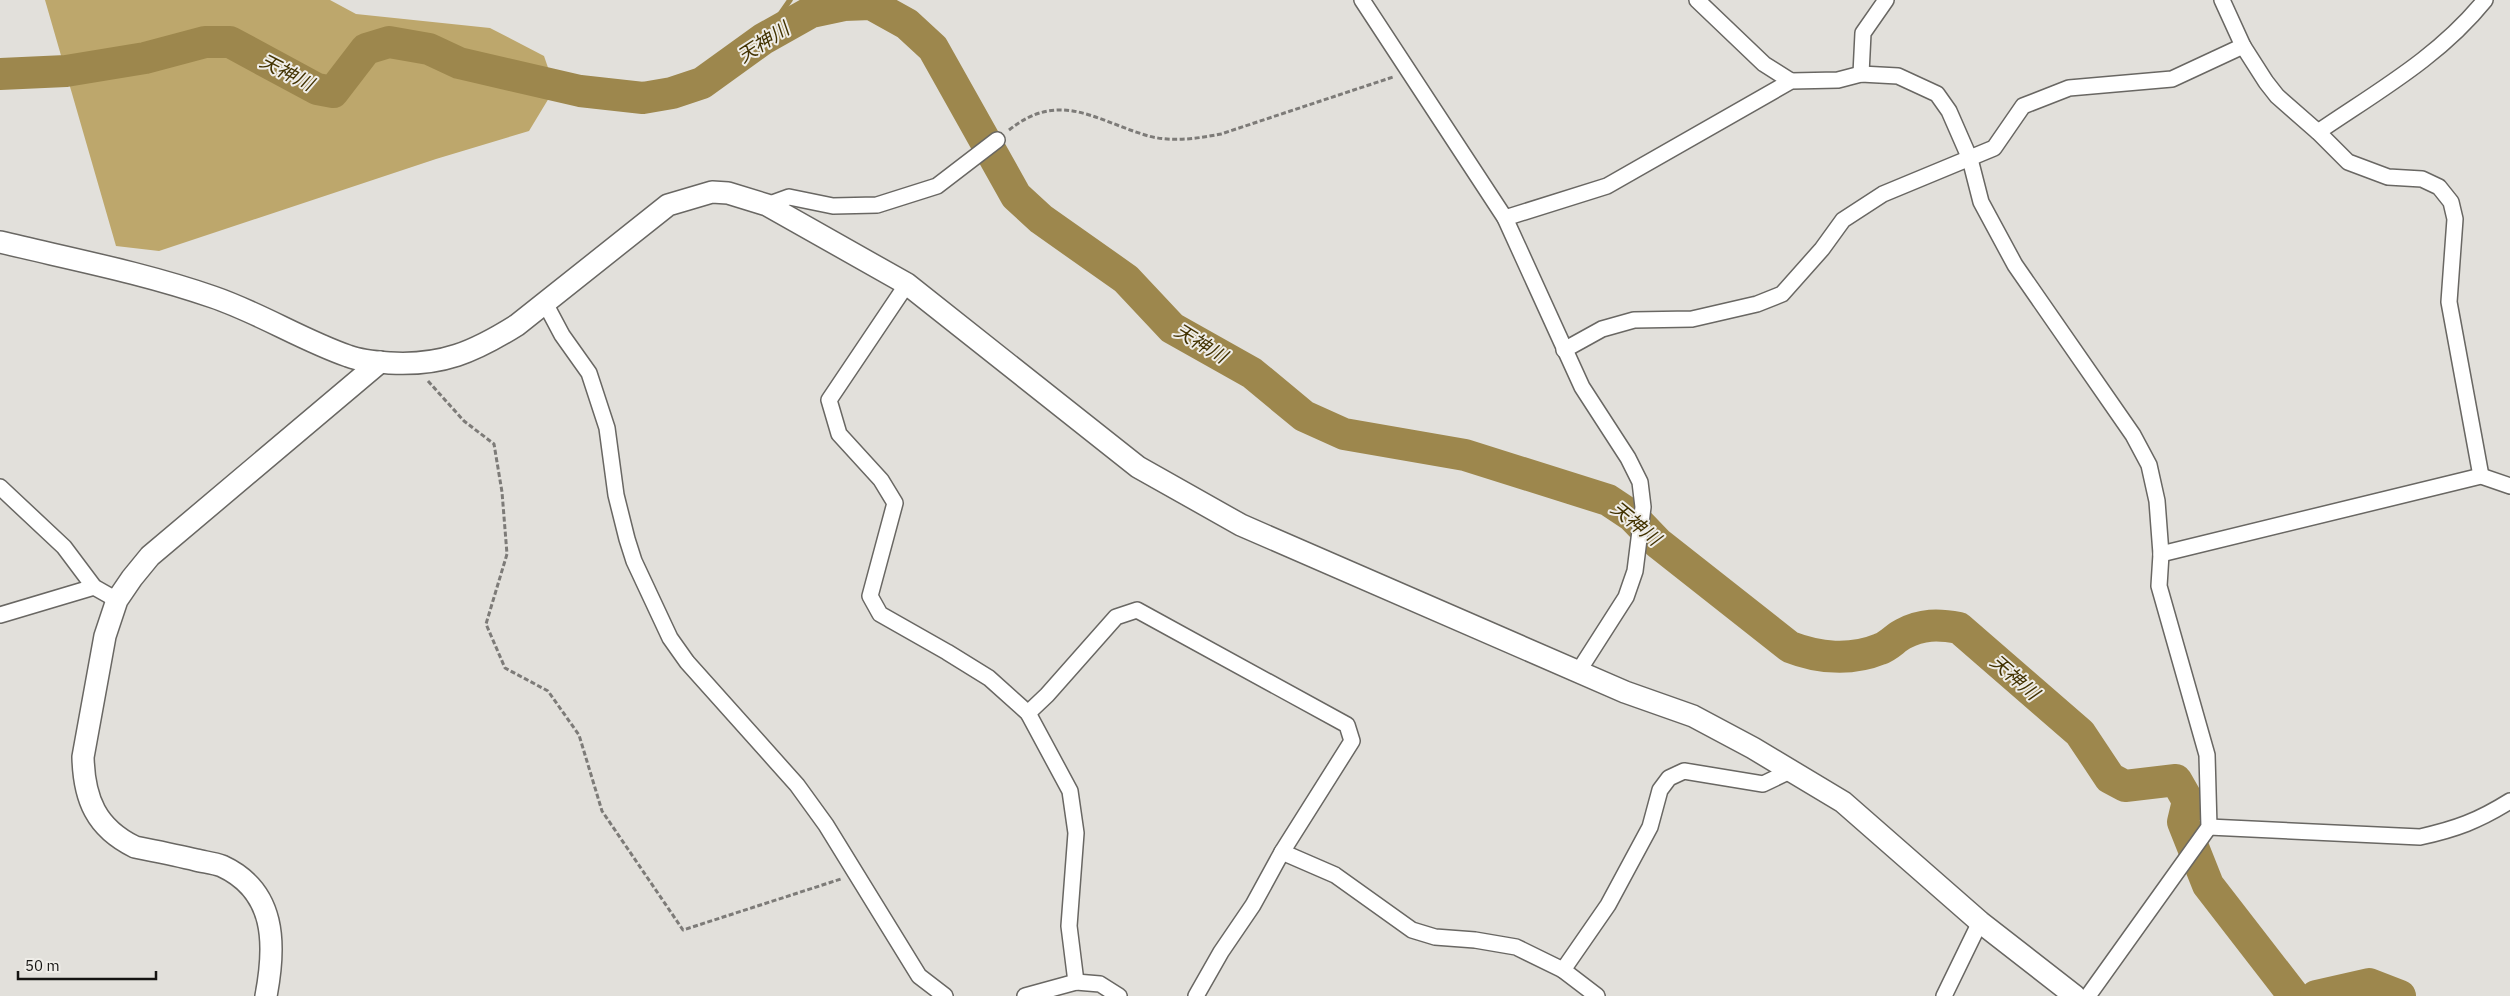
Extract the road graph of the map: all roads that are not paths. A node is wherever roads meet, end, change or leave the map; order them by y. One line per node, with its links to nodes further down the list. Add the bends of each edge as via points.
1 (1362, 0): 13 (street)
2 (1697, 0): 8 (street, via 1764,64)
3 (1886, 0): 7 (street, via 1863,34)
4 (2222, 0): 6 (street)
5 (2485, 0): 9 (street, via 2466,24 2432,55)
6 (2243, 46): 9 (street, via 2277,96); 11 (street, via 2172,79 2069,88 2022,106 1994,148)
7 (1862, 74): 8 (street, via 1838,80); 11 (street, via 1898,76 1937,94 1949,111)
8 (1791, 81): 13 (street, via 1607,186)
9 (2318, 132): 19 (street, via 2348,162 2388,176 2422,180 2439,187 2451,202 2454,219 2449,302)
10 (997, 140): 12 (street, via 937,186 877,205 833,206 789,197)
11 (1970, 159): 17 (street, via 1861,206 1843,220 1782,294 1757,304 1692,319 1634,320 1602,329); 22 (street, via 1981,202 2015,265 2133,435 2150,466 2157,500)
12 (767, 205): 15 (street); 16 (street, via 728,193 712,192 668,205)
13 (1504, 218): 17 (street)
14 (0, 242): 18 (street, via 167,282 268,319 350,357)
15 (907, 284): 26 (street, via 1138,467 1241,525); 27 (street, via 829,400 839,434 882,480 895,503 870,596 880,614 988,678)
16 (545, 303): 18 (street, via 517,325 466,354 438,362); 36 (street, via 562,335 589,373 607,428 616,495 627,539 670,638 686,662 797,785 826,825 919,976)
17 (1564, 350): 26 (street, via 1582,387 1628,458 1640,482 1643,507 1635,572 1626,597)
18 (380, 362): 24 (street, via 150,556)
19 (2482, 476): 20 (street); 22 (street)
20 (2510, 486)
21 (0, 487): 23 (street, via 64,547)
22 (2160, 554): 30 (street, via 2159,586 2207,756)
23 (94, 587): 24 (street); 25 (street)
24 (117, 600): 35 (street, via 105,636 84,757 84,773 92,806 108,830 135,847 220,865 240,876 254,889 265,906 270,924)
25 (0, 615)
26 (1578, 672): 28 (street, via 1693,716)
27 (1028, 713): 31 (street, via 1116,618 1137,610 1347,725 1352,741); 34 (street, via 1070,791 1076,834 1069,926)
28 (1790, 771): 32 (street, via 1843,802); 33 (street, via 1763,784 1684,771 1669,778 1660,790 1650,827 1608,906)
29 (2510, 801): 30 (street, via 2478,820 2420,837)
30 (2209, 827): 43 (street)
31 (1282, 852): 33 (street, via 1335,875 1412,930 1435,937 1516,947); 39 (street)
32 (1980, 922): 41 (street); 42 (street)
33 (1563, 970): 40 (street)
34 (1076, 982): 37 (street); 38 (street, via 1100,984)
35 (266, 996)
36 (945, 996)
37 (1025, 996)
38 (1119, 996)
39 (1196, 996)
40 (1597, 996)
41 (1944, 996)
42 (2076, 996)
43 (2088, 996)

